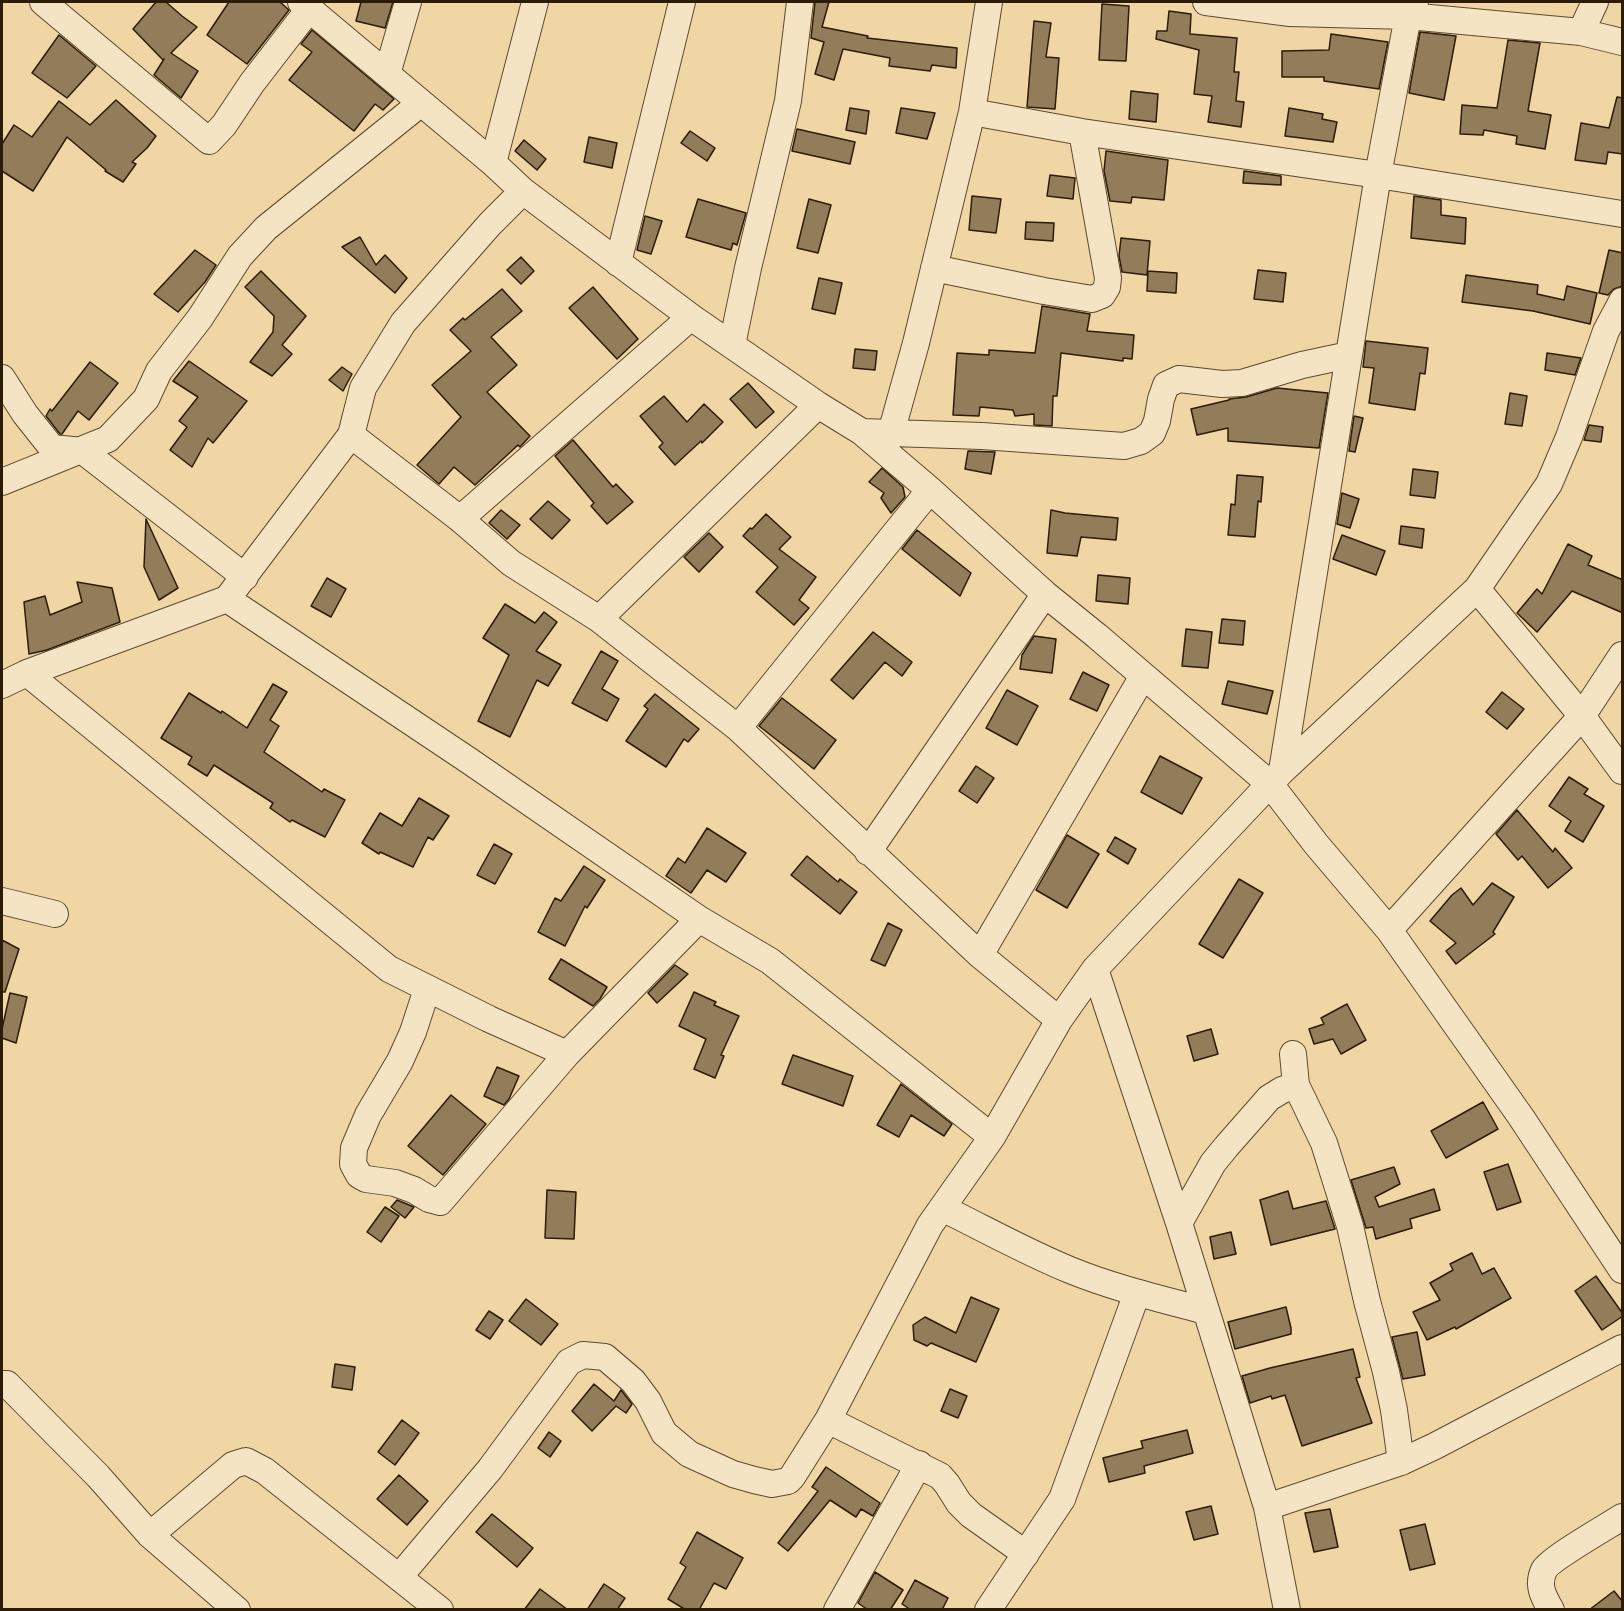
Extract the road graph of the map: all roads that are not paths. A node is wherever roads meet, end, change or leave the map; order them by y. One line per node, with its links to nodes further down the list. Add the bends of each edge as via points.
1 (43, 2): 9 (street, via 209,141 224,125)
2 (408, 2): 14 (street)
3 (535, 2): 18 (street)
4 (682, 2): 22 (street)
5 (800, 2): 26 (street, via 788,100)
6 (989, 2): 16 (street)
7 (1206, 2): 10 (street)
8 (1595, 2): 12 (street)
9 (305, 5): 14 (street)
10 (1291, 7): 11 (street)
11 (1411, 9): 12 (street); 19 (street)
12 (1581, 32): 13 (street)
13 (1623, 42)
14 (387, 74): 15 (street)
15 (421, 103): 18 (street); 33 (street, via 266,228 240,256 200,318 159,371 146,399 108,440)
16 (972, 112): 17 (street); 23 (street)
17 (1082, 132): 19 (street); 23 (street, via 1108,278 1102,295 1082,298)
18 (493, 163): 20 (street)
19 (1378, 175): 21 (street); 27 (street)
20 (523, 191): 22 (street); 32 (street, via 404,323 363,388)
21 (1623, 214)
22 (618, 263): 25 (street)
23 (934, 268): 31 (street)
24 (1623, 301): 38 (street, via 1606,331 1549,484)
25 (691, 316): 26 (street); 36 (street)
26 (732, 345): 29 (street)
27 (1349, 355): 31 (street, via 1242,383 1179,380 1166,385 1152,433 1124,446 982,435); 49 (street)
28 (2, 378): 33 (street, via 52,448)
29 (818, 405): 30 (street); 41 (street)
30 (862, 432): 31 (street); 35 (street)
31 (891, 433)
32 (351, 435): 36 (street); 37 (street)
33 (83, 451): 34 (street); 37 (street)
34 (2, 482)
35 (930, 490): 39 (street); 47 (street)
36 (460, 519): 41 (street, via 511,562)
37 (245, 577): 40 (street)
38 (1477, 589): 46 (street); 49 (street)
39 (1046, 594): 44 (street); 50 (street)
40 (227, 599): 43 (street); 53 (street)
41 (599, 620): 47 (street)
42 (1623, 655): 46 (street)
43 (27, 674): 45 (street); 57 (street, via 389,969)
44 (1143, 676): 49 (street); 55 (street)
45 (2, 685)
46 (1582, 716): 48 (street); 54 (street)
47 (738, 728): 50 (street)
48 (1623, 771)
49 (1276, 778): 54 (street, via 1316,844); 56 (street)
50 (868, 852): 55 (street)
51 (2, 901): 52 (street)
52 (55, 914)
53 (699, 919): 59 (street); 62 (street, via 770,961)
54 (1389, 930): 65 (street)
55 (980, 955): 58 (street)
56 (1095, 969): 58 (street); 64 (street)
57 (427, 989): 59 (street); 59 (street, via 400,1061 368,1115 354,1148 353,1164 366,1179 395,1183 440,1202)
58 (1059, 1020): 62 (street)
59 (567, 1054)
60 (1293, 1054): 61 (street)
61 (1296, 1085): 64 (street, via 1269,1098 1226,1147); 71 (street, via 1324,1143 1350,1226 1386,1372)
62 (992, 1137): 63 (street)
63 (942, 1208): 66 (street, via 1072,1271); 70 (street)
64 (1179, 1223): 67 (street)
65 (1623, 1270)
66 (1137, 1293): 67 (street); 76 (street, via 1062,1499)
67 (1206, 1311): 73 (street)
68 (1623, 1348): 71 (street)
69 (2, 1384): 75 (street, via 7,1384 98,1476)
70 (828, 1420): 72 (street); 77 (street, via 788,1481 772,1484 754,1480 689,1454 664,1432 633,1381 605,1356 583,1355 569,1362 490,1469)
71 (1401, 1462): 73 (street)
72 (919, 1464): 76 (street, via 940,1476 971,1515); 80 (street)
73 (1267, 1507): 82 (street)
74 (1623, 1517): 83 (street, via 1545,1568 1541,1593)
75 (150, 1534): 77 (street, via 233,1466 246,1461 265,1471); 78 (street)
76 (1026, 1554): 81 (street)
77 (400, 1576): 79 (street)
78 (237, 1610)
79 (441, 1610)
80 (837, 1610)
81 (988, 1610)
82 (1287, 1610)
83 (1551, 1610)

